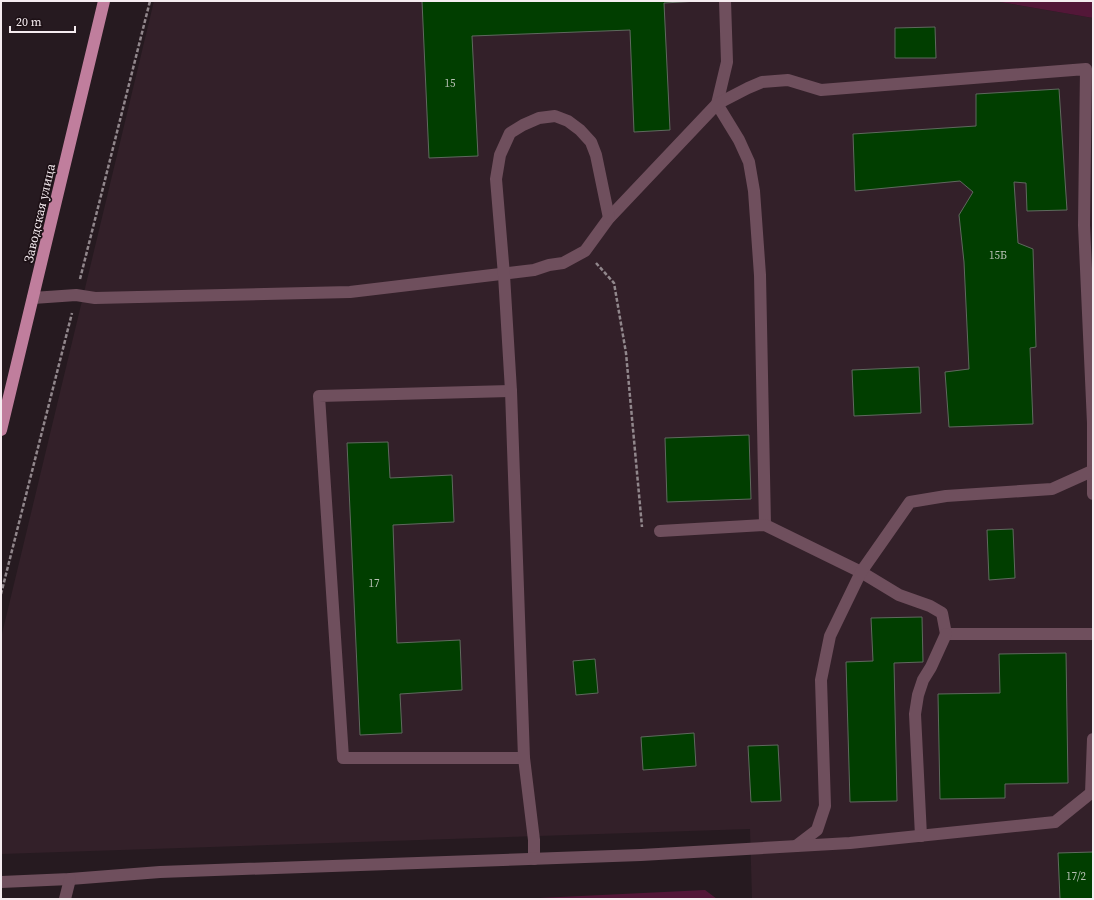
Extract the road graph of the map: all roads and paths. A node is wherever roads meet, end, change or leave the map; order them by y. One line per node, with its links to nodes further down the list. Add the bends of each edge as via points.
1 (104, 1): 7 (main road, Заводская улица)
2 (725, 1): 3 (lane, via 727,62)
3 (717, 104): 4 (lane); 10 (lane, via 762,82 788,80 821,90 1086,69 1084,225 1093,423); 12 (lane, via 749,162 754,192 760,275)
4 (609, 218): 5 (lane); 6 (lane, via 591,142 568,121 555,116 523,124 510,133 500,155 496,179)
5 (585, 251): 6 (lane, via 563,263); 13 (path, via 614,283 626,353 642,529)
6 (504, 274): 7 (lane, via 350,292 96,298 76,295); 8 (lane)
7 (33, 298): 9 (main road, Заводская улица)
8 (511, 391): 18 (lane); 18 (lane, via 319,396 343,758)
9 (1, 430)
10 (1092, 471): 11 (lane); 14 (lane, via 1052,489 946,496 910,502)
11 (1093, 494)
12 (765, 525): 13 (lane); 14 (lane)
13 (660, 530)
14 (861, 572): 15 (lane, via 899,595 942,613); 20 (lane, via 830,636 821,680 825,806 817,830)
15 (946, 634): 16 (lane); 19 (lane, via 923,680 916,708)
16 (1093, 634)
17 (1093, 739): 19 (lane, via 1091,793 1055,822)
18 (524, 758): 21 (lane)
19 (921, 836): 20 (lane)
20 (796, 846): 21 (lane)
21 (534, 859): 22 (lane, via 160,872)
22 (70, 879): 23 (lane); 24 (lane)
23 (1, 882)
24 (65, 899)

